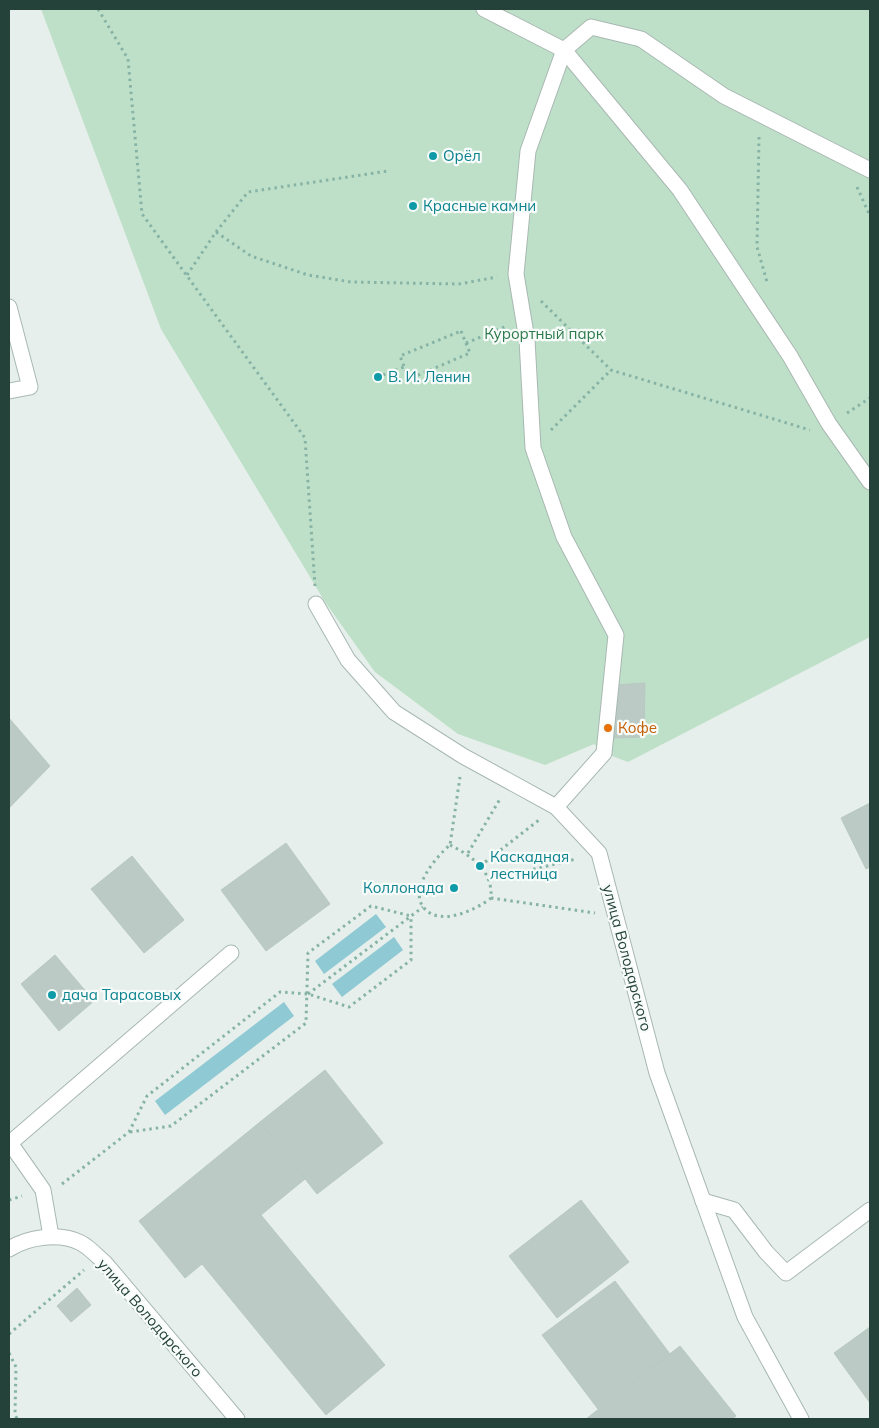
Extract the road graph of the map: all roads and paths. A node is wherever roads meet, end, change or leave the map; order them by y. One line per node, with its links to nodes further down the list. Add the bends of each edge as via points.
1 (98, 9): 9 (path, via 128,60 142,214)
2 (484, 9): 3 (street)
3 (564, 50): 4 (street, via 590,27 641,39 724,96); 8 (street, via 528,151); 20 (street, via 680,190 790,356)
4 (760, 115): 5 (street); 10 (path, via 756,247)
5 (870, 170)
6 (388, 171): 7 (path, via 248,192)
7 (216, 232): 8 (path, via 251,256 308,275 351,282 459,284); 9 (path)
8 (516, 274): 13 (street)
9 (187, 275): 23 (path, via 305,438)
10 (768, 284)
11 (9, 307): 18 (street, via 30,387)
12 (558, 318): 16 (path)
13 (523, 320): 14 (path); 21 (street)
14 (466, 343): 15 (path, via 470,353 409,379); 15 (path, via 461,331 400,356)
15 (404, 367): 17 (path)
16 (611, 370): 20 (path, via 812,431); 21 (path)
17 (383, 375)
18 (9, 391)
19 (870, 398): 20 (path)
20 (829, 424): 22 (street)
21 (533, 448): 30 (street, via 564,537 616,635 604,753)
22 (870, 482)
23 (316, 604): 30 (street, улица Володарского, via 348,660 394,712 463,756)
24 (453, 772): 25 (path)
25 (460, 777): 26 (path); 34 (path)
26 (468, 782)
27 (492, 795): 28 (path)
28 (500, 800): 29 (path); 36 (path)
29 (507, 804)
30 (556, 808): 48 (street, улица Володарского, via 599,853 657,1073)
31 (530, 816): 32 (path)
32 (538, 821): 33 (path); 37 (path)
33 (545, 826)
34 (450, 845): 36 (path); 40 (path, via 426,872 420,896)
35 (574, 851): 38 (path, via 581,858)
36 (468, 853): 37 (path)
37 (480, 866): 38 (path)
38 (489, 880): 39 (path)
39 (491, 898): 40 (path, via 481,906 457,915 433,914); 41 (path)
40 (423, 907): 42 (path)
41 (596, 913)
42 (411, 916): 44 (path); 44 (path, via 372,906 308,952); 44 (path, via 411,960 348,1007)
43 (231, 954): 46 (street)
44 (308, 994): 45 (path, via 280,992 147,1096); 45 (path, via 306,1023 171,1126)
45 (129, 1132): 47 (path)
46 (9, 1144): 50 (street, via 43,1190)
47 (62, 1184)
48 (703, 1201): 49 (street, via 734,1210 786,1272); 59 (street, улица Володарского, via 745,1316)
49 (870, 1210)
50 (51, 1236): 51 (street, via 20,1242); 58 (street, улица Володарского, via 81,1243 105,1263)
51 (9, 1249)
52 (84, 1270): 53 (path)
53 (9, 1334)
54 (9, 1353): 56 (path)
55 (9, 1366): 56 (path)
56 (16, 1366): 57 (path)
57 (17, 1419)
58 (236, 1419)
59 (801, 1419)

